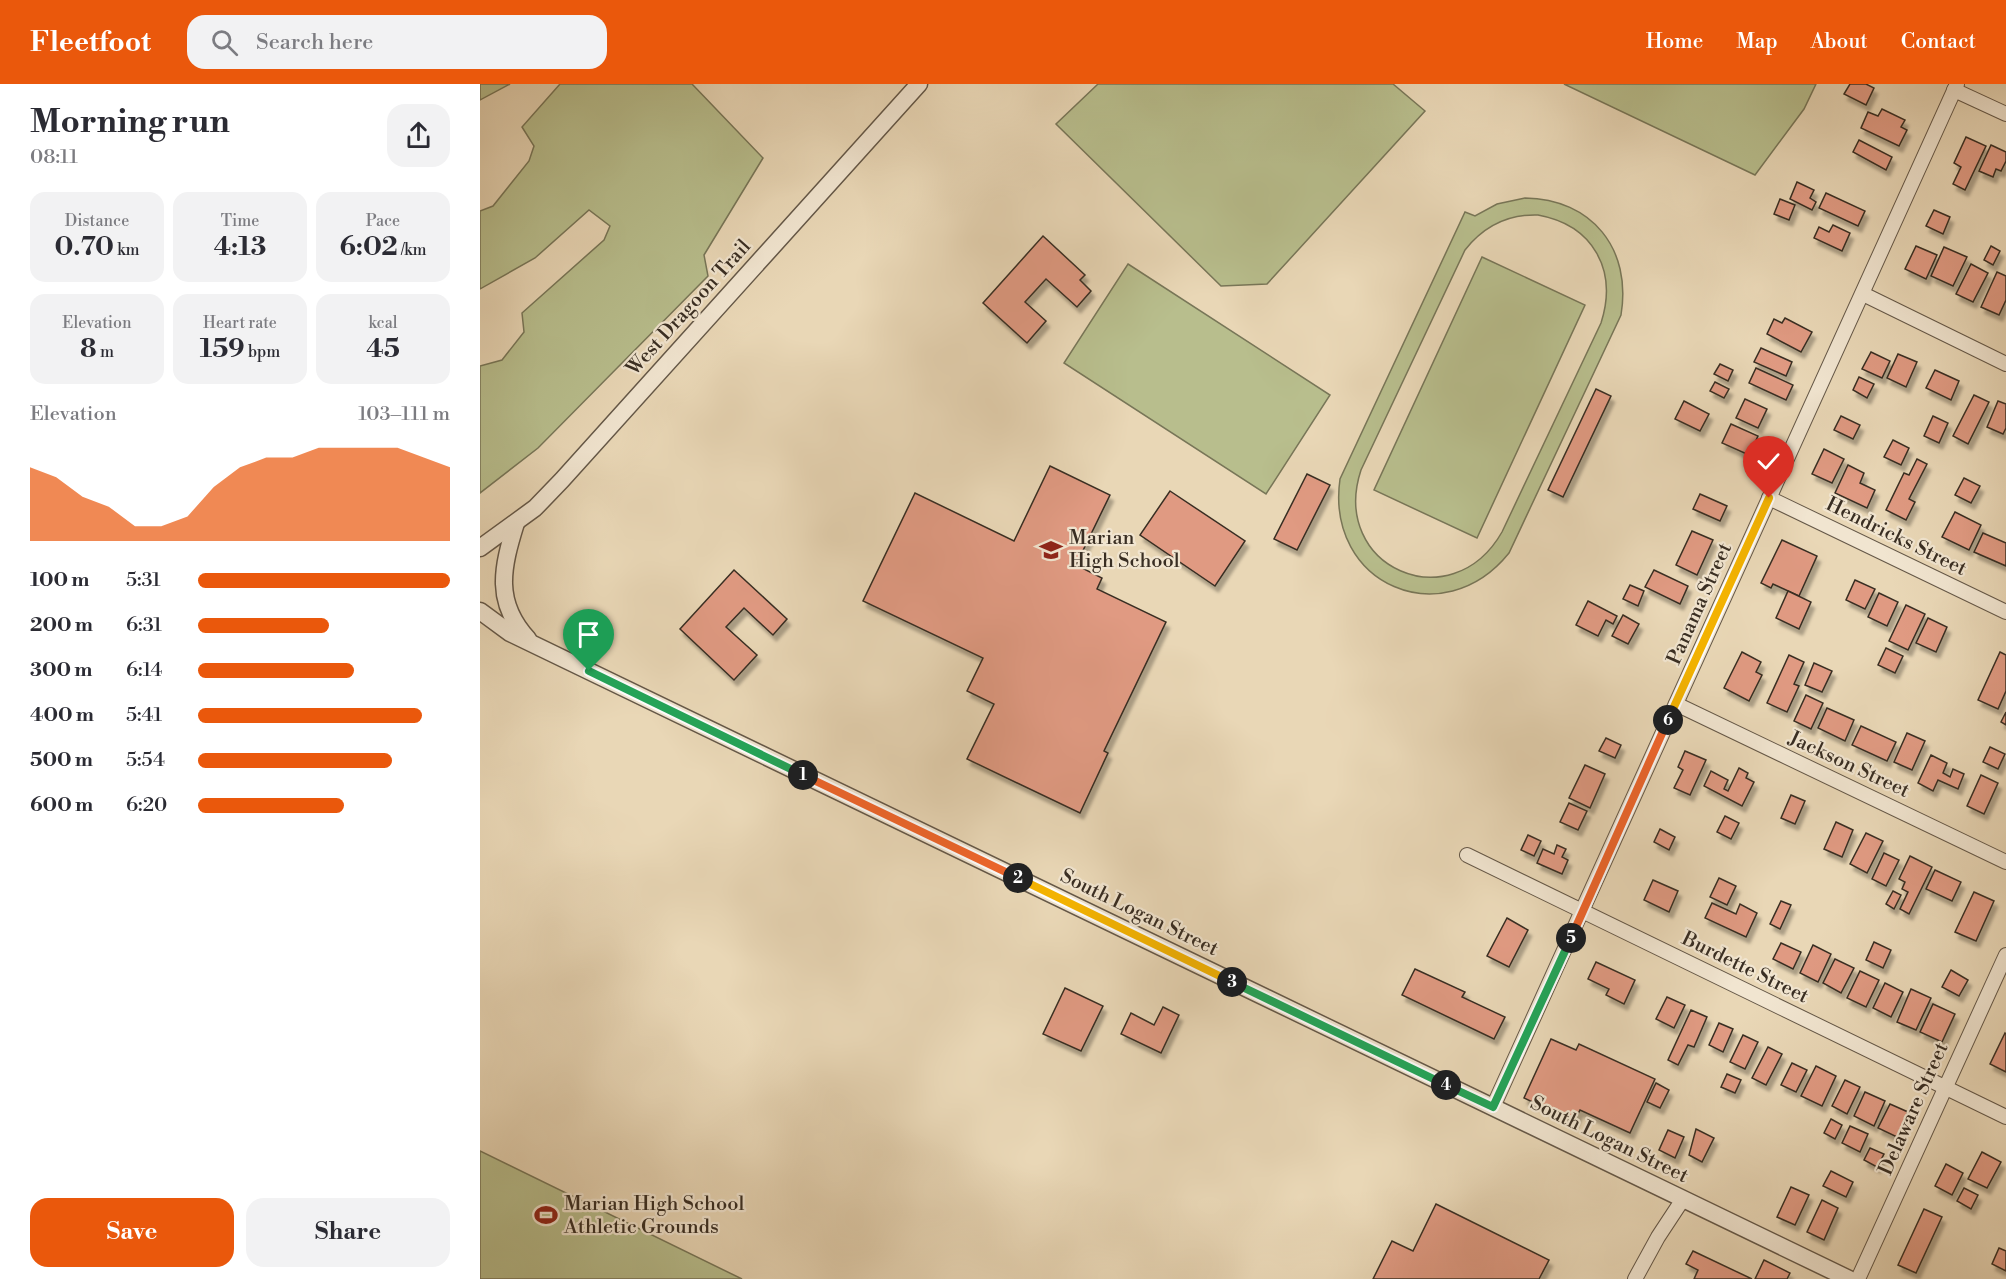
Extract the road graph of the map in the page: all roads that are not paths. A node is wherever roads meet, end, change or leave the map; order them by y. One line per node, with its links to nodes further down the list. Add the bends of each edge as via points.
1 (920, 84): 7 (street, West Dragoon Trail, via 562,480)
2 (1956, 87): 3 (street); 4 (street, Panama Street)
3 (2006, 114)
4 (1863, 294): 5 (street); 6 (street, Panama Street)
5 (2006, 364)
6 (1769, 498): 10 (street, Hendricks Street); 13 (street, Panama Street)
7 (516, 523): 8 (street, West Dragoon Trail); 12 (street, via 504,572 504,592 516,626)
8 (480, 549)
9 (480, 611): 11 (street, South Logan Street)
10 (2006, 612)
11 (488, 623): 12 (street, South Logan Street)
12 (533, 644): 19 (street, South Logan Street)
13 (1676, 704): 15 (street, Jackson Street); 16 (street, Panama Street)
14 (1467, 855): 16 (street, Burdette Street)
15 (2006, 862)
16 (1582, 912): 18 (street, Burdette Street); 19 (street, Panama Street)
17 (2006, 955): 18 (street, Delaware Street)
18 (1945, 1087): 20 (street, Burdette Street); 24 (street, Delaware Street)
19 (1493, 1107): 21 (street, South Logan Street)
20 (2006, 1117)
21 (1683, 1200): 22 (street); 23 (street, South Logan Street)
22 (1635, 1279)
23 (1849, 1279)
24 (1858, 1279)

